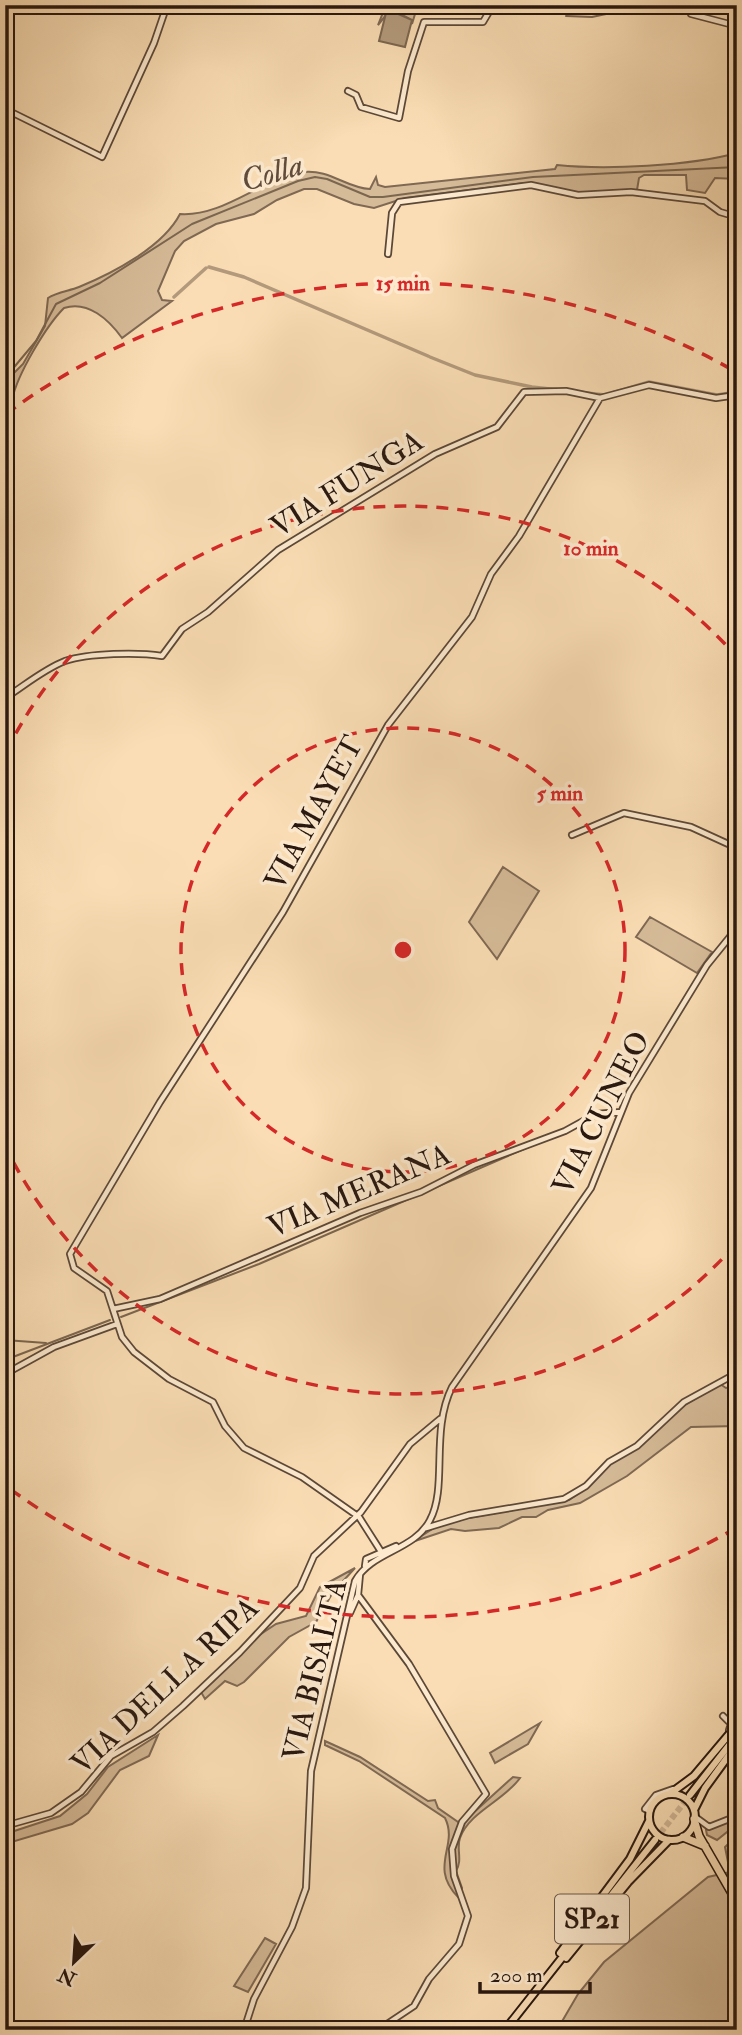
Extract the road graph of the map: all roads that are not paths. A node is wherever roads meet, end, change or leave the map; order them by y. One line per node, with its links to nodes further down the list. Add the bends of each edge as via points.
1 (167, 5): 6 (street, via 102,157)
2 (493, 5): 5 (street, via 483,22 424,22 399,118 361,107 356,95)
3 (692, 5): 4 (street, via 691,14)
4 (737, 26)
5 (348, 91)
6 (5, 109)
7 (737, 217): 8 (street, via 705,201 631,192 578,195 523,185 399,202 392,213)
8 (388, 254)
9 (737, 395): 10 (street, VIA FUNGA, via 716,398 649,385)
10 (600, 398): 11 (street, VIA FUNGA, via 566,391 524,392 497,427 435,453 278,550 183,629 162,656 145,652 71,659); 16 (street, VIA MAYET, via 519,536 491,574 472,617 388,725 283,912 160,1102 70,1254 74,1268 107,1291)
11 (5, 698)
12 (572, 835): 13 (street, via 624,813 691,827)
13 (737, 848)
14 (737, 928): 15 (street, VIA CUNEO, via 702,973)
15 (621, 1112): 16 (street, VIA MERANA, via 597,1114 160,1299); 20 (street, VIA CUNEO, via 596,1179 452,1387)
16 (113, 1309): 17 (street)
17 (117, 1324): 19 (street, via 54,1347); 21 (street, via 142,1360 213,1402 244,1448 302,1477)
18 (737, 1373): 22 (street, VIA BISALTA, via 684,1402 637,1446 609,1462 586,1486 565,1499 469,1515)
19 (5, 1374)
20 (440, 1419): 21 (street, VIA DELLA RIPA, via 410,1444); 22 (street, via 435,1503)
21 (357, 1516): 24 (street); 39 (street, VIA DELLA RIPA, via 314,1556 300,1588 183,1706 153,1732 111,1756 81,1792 51,1813)
22 (425, 1528): 23 (street, VIA BISALTA)
23 (399, 1546): 24 (street); 25 (street, VIA BISALTA)
24 (380, 1550): 25 (street, via 366,1559)
25 (365, 1567): 26 (street, VIA BISALTA)
26 (360, 1573): 27 (street); 28 (street, VIA BISALTA)
27 (358, 1595): 28 (street); 47 (street, via 410,1664 486,1794 462,1822 452,1849 454,1876 468,1916 461,1940 414,2006)
28 (348, 1616): 46 (street, VIA BISALTA, via 311,1772 306,1888)
29 (723, 1716): 35 (street, via 731,1724 729,1730 682,1784 650,1800 645,1809)
30 (737, 1725): 33 (main road, via 685,1785)
31 (737, 1735): 34 (main road)
32 (737, 1744): 36 (main road, via 705,1788)
33 (667, 1795): 35 (main road); 36 (main road, via 684,1798)
34 (690, 1796)
35 (650, 1811): 38 (main road)
36 (694, 1816): 37 (street, via 709,1827); 40 (main road); 43 (highway)
37 (737, 1816)
38 (649, 1821): 42 (main road, via 656,1834); 45 (main road, via 630,1859)
39 (5, 1826)
40 (683, 1837): 42 (main road); 43 (highway)
41 (655, 1840): 45 (main road, SP21)
42 (669, 1840): 45 (main road)
43 (708, 1849): 44 (highway)
44 (737, 1902)
45 (529, 1998): 48 (main road, SP21)
46 (244, 2030)
47 (378, 2030)
48 (505, 2030)

